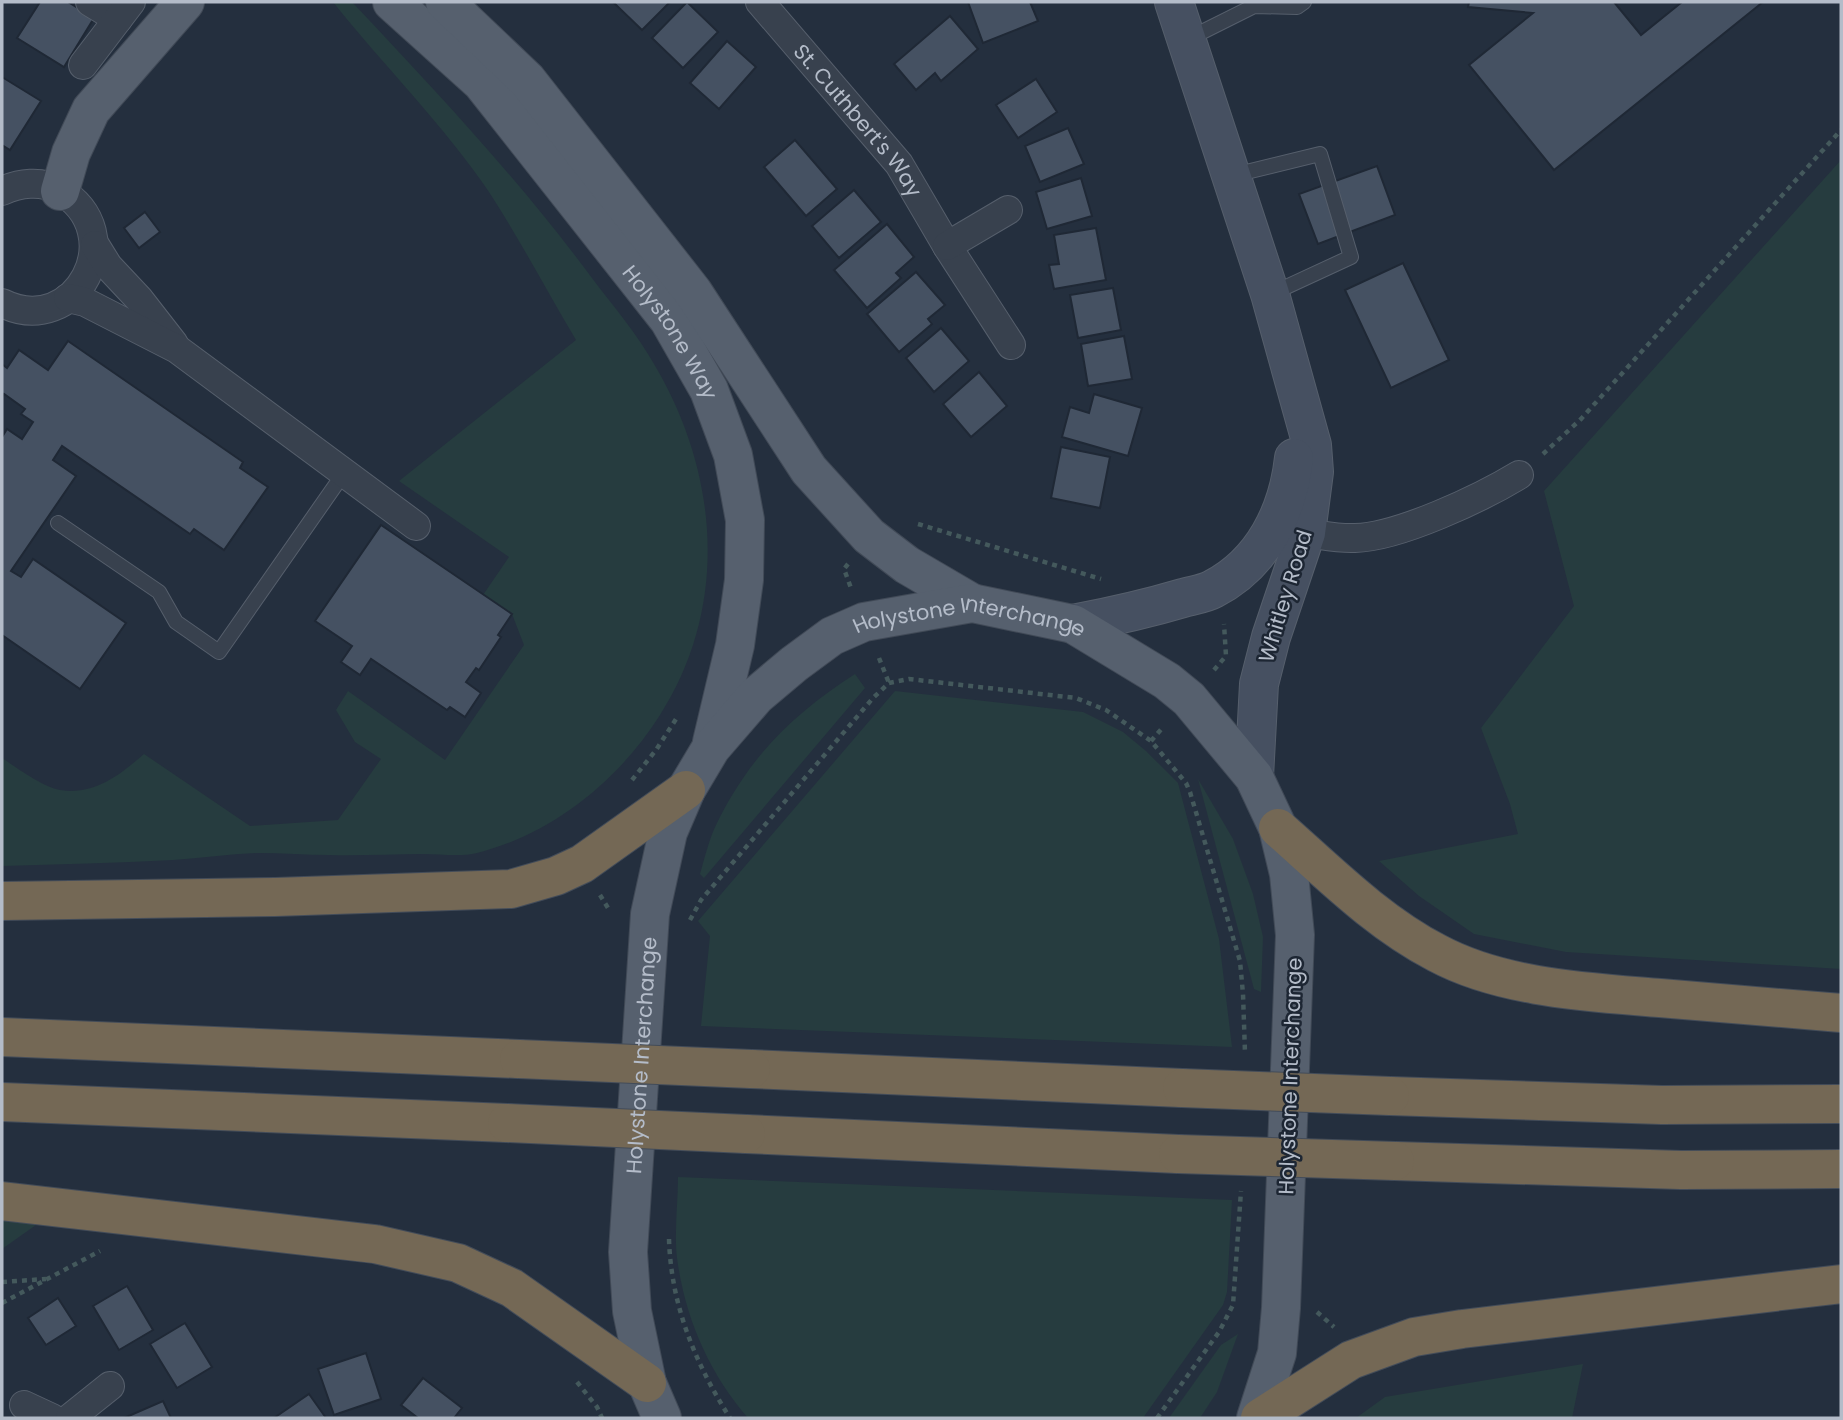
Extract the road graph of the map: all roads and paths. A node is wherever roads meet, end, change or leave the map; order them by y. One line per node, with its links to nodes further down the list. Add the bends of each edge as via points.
1 (90, 2): 8 (street)
2 (185, 2): 14 (main road, via 91,110)
3 (392, 2): 36 (main road, Holystone Way, via 482,83 669,320 709,390 733,455 745,520 744,580 735,645)
4 (445, 2): 31 (main road, Holystone Way, via 527,80 685,281 817,479 869,536 907,565)
5 (760, 2): 17 (street, St. Cuthbert's Way, via 899,164)
6 (1174, 2): 9 (street, Whitley Road)
7 (1304, 2): 9 (lane, via 1297,7 1254,6)
8 (124, 11): 10 (street)
9 (1187, 39): 12 (street, Whitley Road)
10 (83, 65)
11 (1841, 130): 25 (path, via 1581,419)
12 (1233, 176): 18 (street, Whitley Road); 18 (lane, via 1320,154 1351,257)
13 (5, 187): 14 (street, via 33,183)
14 (60, 191): 16 (street, via 83,210)
15 (1008, 210): 17 (street)
16 (95, 245): 19 (street, via 86,280); 22 (street)
17 (947, 246): 21 (street, St. Cuthbert's Way)
18 (1270, 294): 23 (street, Whitley Road)
19 (68, 298): 20 (street, via 54,307 33,311); 22 (street, via 85,302)
20 (2, 303)
21 (1012, 345)
22 (177, 349): 24 (street)
23 (1292, 376): 29 (street, Whitley Road, via 1312,445 1314,472); 33 (street, Whitley Road, via 1292,473 1285,504 1256,556 1212,590 1142,611)
24 (344, 473): 26 (lane, via 219,652 176,622 159,592); 28 (street)
25 (1519, 475): 29 (street, via 1489,493 1392,532 1354,538)
26 (58, 523)
27 (914, 523): 30 (path)
28 (416, 526)
29 (1306, 533): 37 (street, Whitley Road, via 1259,684)
30 (1109, 581)
31 (972, 603): 33 (main road, Holystone Interchange); 36 (main road, Holystone Interchange, via 864,622 832,636 756,696)
32 (1224, 619): 34 (path)
33 (1073, 624): 37 (main road, Holystone Interchange, via 1189,699)
34 (1226, 656)
35 (681, 709): 38 (path, via 656,750)
36 (711, 748): 39 (main road, Holystone Interchange)
37 (1254, 777): 40 (main road, Holystone Interchange)
38 (625, 786)
39 (686, 790): 41 (highway, via 582,864 511,889); 58 (main road, Holystone Interchange, via 668,832 657,876 647,946 628,1252 632,1311)
40 (1278, 828): 43 (highway, via 1395,927 1438,954 1484,972 1595,993); 67 (main road, Holystone Interchange, via 1289,874 1295,935 1281,1308 1277,1353)
41 (2, 901)
42 (689, 926): 45 (path, via 701,900 889,682 909,679 1076,698 1105,710 1151,741 1186,783 1240,961)
43 (1841, 1013)
44 (2, 1037): 47 (highway, bridge, via 1390,1096 1662,1105)
45 (1244, 1065)
46 (2, 1102): 48 (highway, bridge, via 1178,1154 1681,1170)
47 (1841, 1104)
48 (1841, 1169)
49 (1241, 1185): 66 (path, via 1233,1305)
50 (2, 1201): 58 (highway, via 375,1244 458,1263 512,1288)
51 (669, 1234): 65 (path, via 676,1299 688,1338)
52 (108, 1246): 53 (path)
53 (47, 1279): 54 (path); 56 (path)
54 (2, 1282)
55 (1841, 1284): 67 (highway, via 1414,1337 1351,1360)
56 (2, 1303)
57 (570, 1374): 63 (path)
58 (647, 1383): 64 (main road, Holystone Interchange)
59 (110, 1386): 62 (street)
60 (24, 1405): 61 (street)
61 (52, 1418)
62 (70, 1418)
63 (602, 1418)
64 (662, 1418)
65 (730, 1418)
66 (1157, 1418)
67 (1258, 1418)

